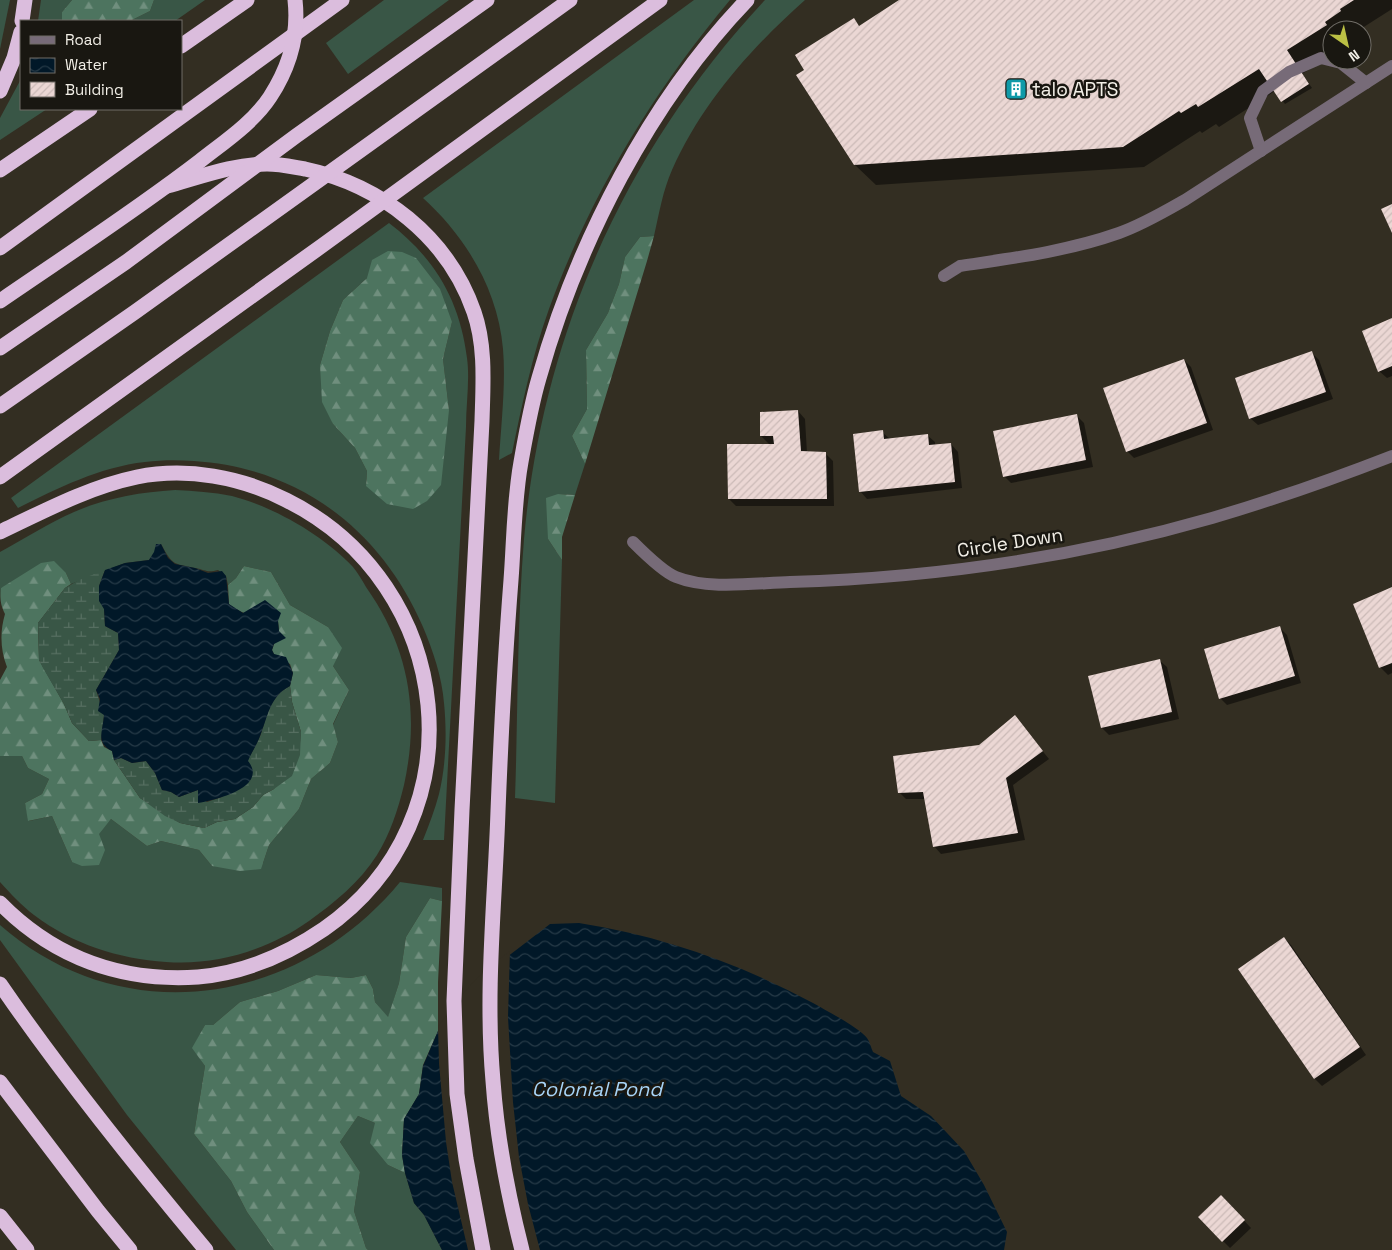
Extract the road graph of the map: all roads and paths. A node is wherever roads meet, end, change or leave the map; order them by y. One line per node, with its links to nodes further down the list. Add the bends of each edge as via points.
1 (25, 0): 9 (highway)
2 (248, 0): 11 (highway)
3 (295, 0): 18 (highway, via 295,39 282,76 269,99 252,118)
4 (342, 0): 19 (highway)
5 (487, 0): 22 (highway, via 126,262)
6 (570, 0): 23 (highway)
7 (660, 0): 25 (highway)
8 (748, 0): 36 (highway, via 675,90 613,190 576,269 548,347 520,465 507,630 490,980 492,1080 505,1172)
9 (22, 20)
10 (20, 36): 14 (highway)
11 (182, 45)
12 (1392, 66): 13 (street)
13 (1366, 82): 16 (street); 16 (street, via 1341,62 1321,58 1289,72 1263,91 1250,118)
14 (0, 91)
15 (89, 110): 17 (highway)
16 (1261, 151): 20 (street, via 1185,200 1120,233 1077,246 960,266)
17 (0, 170)
18 (168, 186): 21 (highway); 35 (highway, via 225,170 268,164 324,173 357,185 414,223 442,252 456,272 475,313 483,368 482,421 455,948 455,1047 457,1094)
19 (0, 248)
20 (944, 276)
21 (0, 301)
22 (0, 348)
23 (0, 406)
24 (1392, 456): 27 (street, Circle Down, via 1282,497 1210,519 1074,551 940,571 816,581 699,583 674,577)
25 (0, 477)
26 (0, 532): 28 (highway, via 101,487 168,473 226,478 281,497 322,520 355,549 388,591 418,652 426,681 430,740 422,793 382,874 339,918 272,959 216,975 182,978 124,973 74,957 51,945)
27 (633, 542)
28 (0, 903)
29 (0, 984): 34 (highway, via 143,1175)
30 (0, 1082): 33 (highway)
31 (0, 1216): 32 (highway)
32 (27, 1250)
33 (130, 1250)
34 (206, 1250)
35 (483, 1250)
36 (522, 1250)

